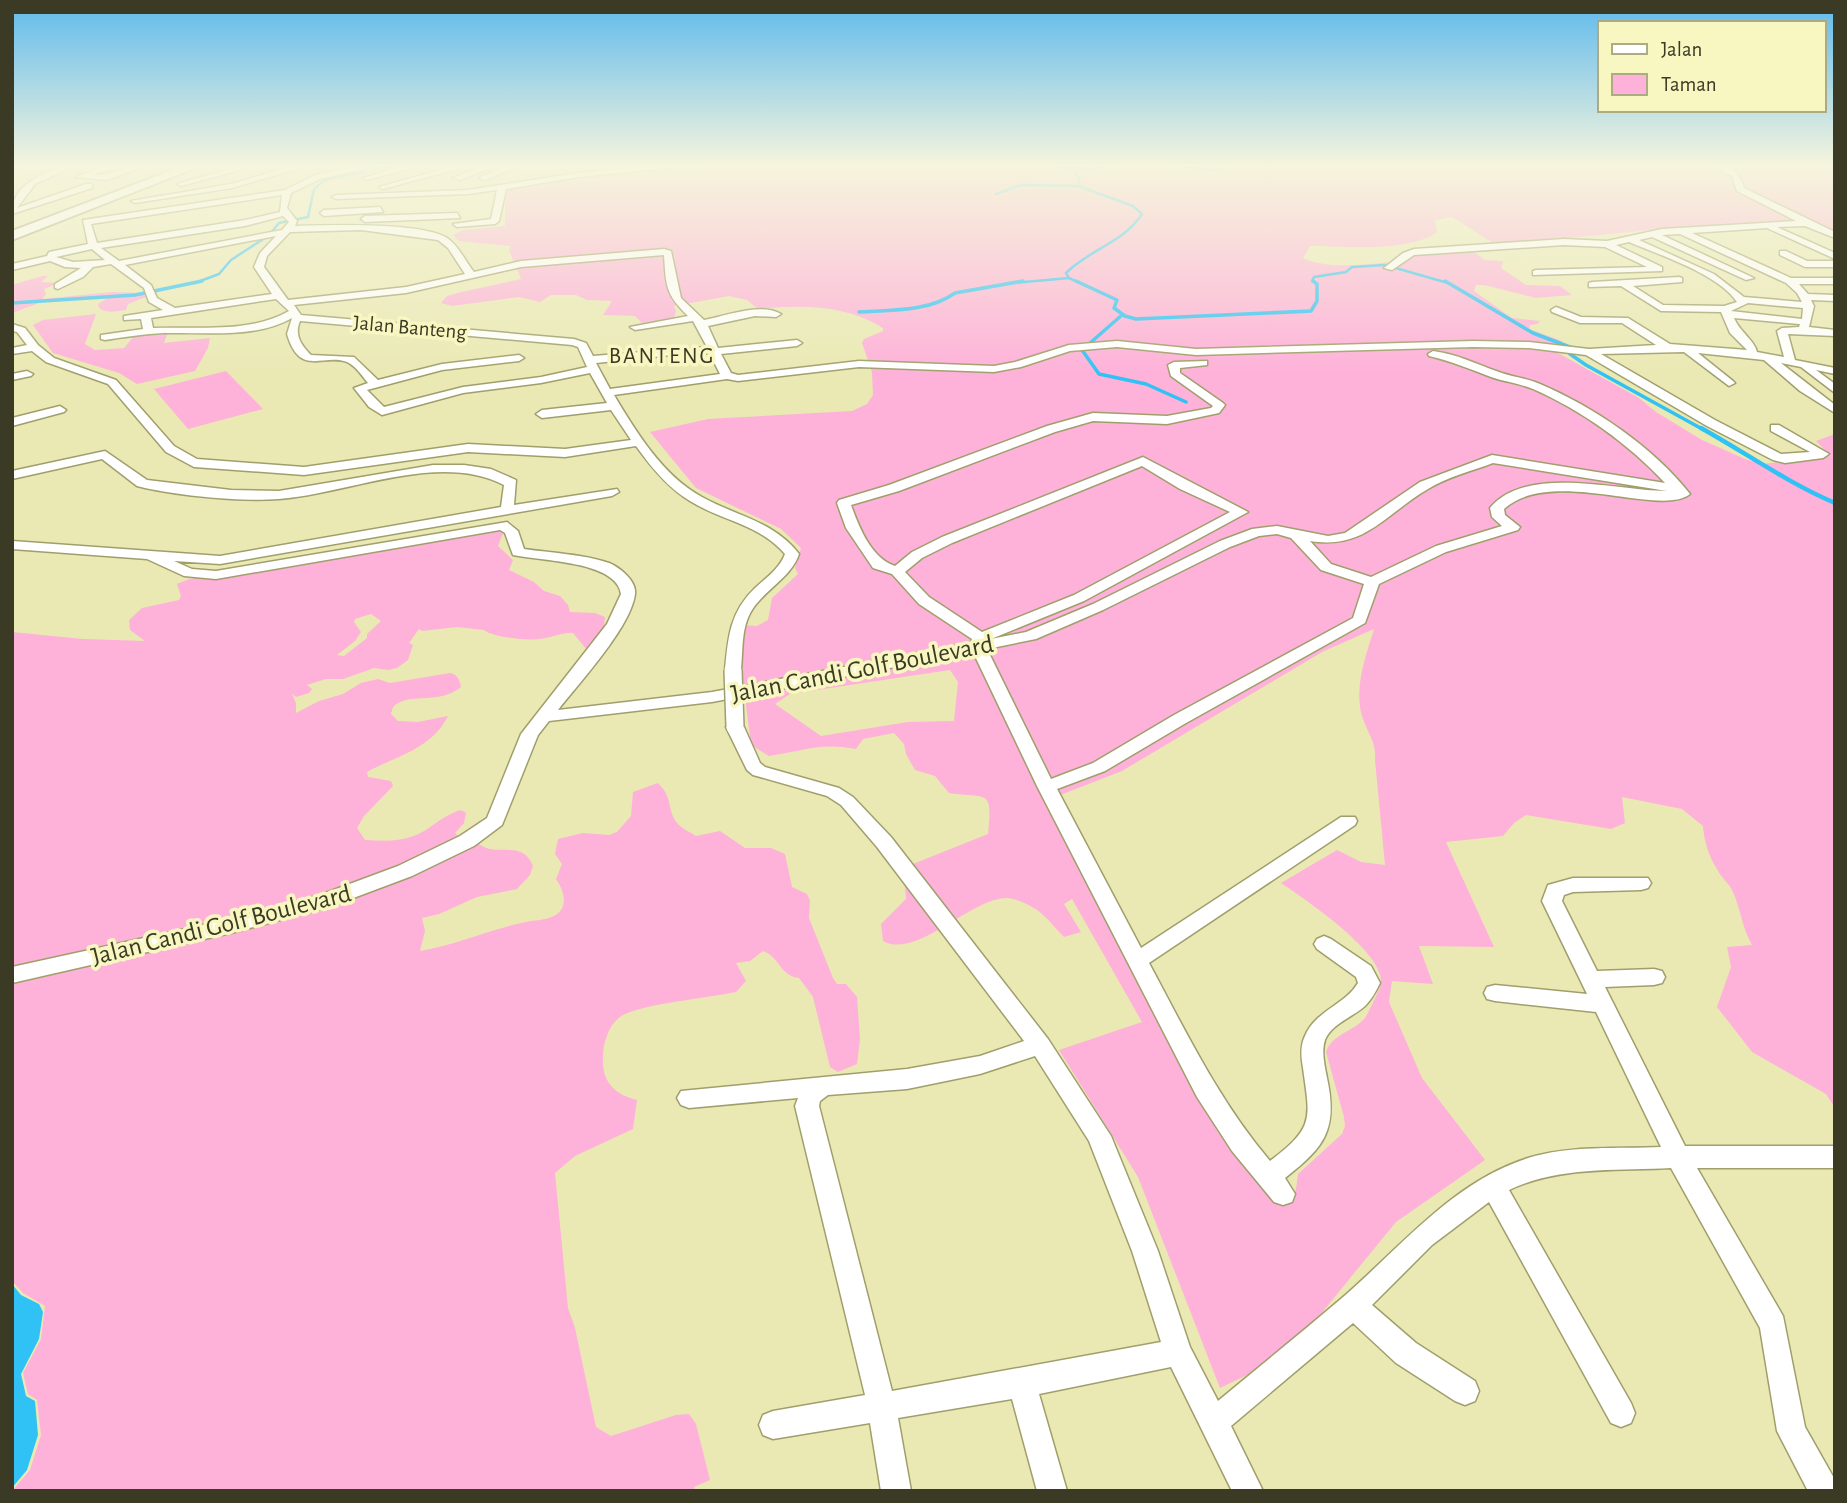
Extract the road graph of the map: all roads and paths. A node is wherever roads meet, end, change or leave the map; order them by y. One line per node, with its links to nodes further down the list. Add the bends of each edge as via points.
1 (91, 235): 13 (street)
2 (172, 235): 13 (street)
3 (173, 235): 14 (street)
4 (263, 235): 14 (street)
5 (276, 235): 35 (street, via 259,264)
6 (434, 235): 25 (street, via 458,253)
7 (1648, 235): 11 (street)
8 (1655, 235): 27 (street)
9 (1691, 235): 26 (street)
10 (1787, 235): 16 (street)
11 (1630, 239): 12 (street); 30 (street)
12 (1606, 244): 22 (street, via 1564,242 1414,252); 23 (street)
13 (93, 246): 17 (street, via 55,253); 18 (street)
14 (201, 246): 18 (street)
15 (1783, 253): 19 (street, via 1805,264)
16 (1835, 256)
17 (51, 258): 20 (street); 21 (street)
18 (115, 262): 20 (street); 39 (street, via 150,291 153,300)
19 (1835, 264)
20 (90, 265): 33 (street)
21 (12, 267)
22 (1392, 267)
23 (1659, 269): 24 (street); 31 (street, via 1679,280)
24 (1536, 273)
25 (471, 275): 35 (street, via 406,290); 45 (street, via 520,264 664,252 669,254 676,299)
26 (1778, 277): 27 (street); 28 (street)
27 (1749, 278): 30 (street)
28 (1789, 281): 29 (street); 37 (street)
29 (1835, 281)
30 (1722, 282): 36 (street)
31 (1624, 284): 32 (street); 40 (street, via 1659,308)
32 (1592, 285)
33 (58, 286)
34 (1835, 298): 37 (street)
35 (283, 299): 39 (street); 43 (street)
36 (1743, 300): 37 (street); 40 (street)
37 (1807, 302): 47 (street)
38 (1556, 310): 55 (street, via 1576,320 1624,320)
39 (173, 311): 42 (street)
40 (1726, 312): 47 (street); 60 (street)
41 (776, 314): 45 (street)
42 (146, 315): 44 (street); 50 (street)
43 (296, 315): 50 (street, via 253,326); 64 (street, Jalan Banteng, via 578,342); 69 (street, via 293,341 308,358 349,357)
44 (128, 317)
45 (698, 321): 49 (street); 58 (street)
46 (1835, 321): 47 (street)
47 (1805, 323): 51 (street); 63 (street, via 1782,331)
48 (12, 327): 54 (street, via 21,330)
49 (635, 327)
50 (148, 331): 52 (street)
51 (1835, 333)
52 (105, 337)
53 (797, 343): 58 (street)
54 (34, 347): 57 (street); 79 (street, via 50,360 112,382 170,449 194,463 304,471 468,448 565,453)
55 (1667, 347): 56 (street); 59 (street)
56 (1686, 349): 60 (street); 70 (street)
57 (12, 351)
58 (713, 352): 64 (street, via 685,350); 67 (street)
59 (1589, 352): 67 (street, via 1473,344 1196,352 1117,344 1069,348 994,369 871,364); 78 (street, via 1777,457 1823,454)
60 (1752, 354): 61 (street)
61 (1766, 356): 63 (street); 75 (street)
62 (519, 358): 69 (street)
63 (1795, 363): 65 (street); 71 (street)
64 (591, 365): 69 (street, via 541,380 463,390 382,411 360,388); 72 (street, Jalan Banteng)
65 (1835, 371)
66 (27, 373): 68 (street)
67 (727, 376): 72 (street)
68 (12, 377)
69 (374, 383)
70 (1729, 383)
71 (1835, 390)
72 (607, 393): 73 (street, Jalan Banteng)
73 (614, 406): 76 (street); 79 (street, Jalan Banteng)
74 (60, 410): 77 (street)
75 (1835, 410)
76 (541, 414)
77 (12, 422)
78 (1775, 428)
79 (640, 442): 101 (street, Jalan Banteng, bridge, via 683,491 747,519 792,554 790,563 745,607 737,628 735,727 748,756 759,771 833,792 848,801)
80 (12, 475): 83 (street, via 105,456 150,485 275,495 411,472 478,470 501,475 510,483)
81 (1678, 489): 84 (street, Jalan Candi Golf Boulevard, via 1492,459 1425,485 1349,537 1328,540); 87 (street, via 1651,460 1554,395 1456,356 1187,363 1174,365 1175,374 1219,405 1215,411 1167,420 1093,416 844,503 853,528 878,565); 88 (street, via 1684,494 1549,488 1513,492 1503,497 1497,508 1499,517 1513,527 1444,547)
82 (612, 492): 83 (street)
83 (507, 510): 86 (street, via 232,558)
84 (1296, 535): 88 (street, via 1326,568); 89 (street, Jalan Candi Golf Boulevard, via 1277,530 1257,532 1030,636)
85 (12, 545): 86 (street)
86 (153, 557): 90 (street, via 189,573 216,575 496,525 508,527 514,547 526,555 606,567 627,586 625,602 594,654)
87 (897, 571): 89 (street, via 903,583); 89 (street, via 918,552 942,540 1143,461 1241,512 1079,597)
88 (1373, 582): 91 (street, via 1360,620 1114,760 1071,782)
89 (979, 642): 90 (street, Jalan Candi Golf Boulevard, via 764,688); 91 (street)
90 (541, 716): 96 (street, Jalan Candi Golf Boulevard, via 495,821 454,848 325,901)
91 (1046, 786): 95 (street)
92 (1348, 821): 95 (street)
93 (1641, 883): 98 (street, via 1573,884 1552,895)
94 (1324, 944): 95 (street, via 1363,972 1369,983 1313,1041 1321,1111 1308,1142 1276,1185 1205,1090)
95 (1137, 961)
96 (12, 975)
97 (1654, 977): 98 (street)
98 (1592, 979): 100 (street)
99 (1494, 993): 100 (street)
100 (1603, 1004): 104 (street)
101 (1040, 1045): 102 (street, via 980,1065 907,1079); 108 (street, via 1099,1136 1145,1251)
102 (823, 1086): 103 (street); 111 (street, via 810,1095 807,1106)
103 (689, 1098)
104 (1678, 1157): 105 (street); 106 (street, via 1555,1163 1530,1168); 118 (street, via 1773,1325 1794,1441)
105 (1835, 1157)
106 (1493, 1185): 107 (street, via 1423,1237); 112 (street)
107 (1353, 1306): 110 (street, via 1406,1353); 113 (street)
108 (1178, 1352): 109 (street); 113 (street)
109 (1022, 1383): 111 (street); 116 (street)
110 (1465, 1391)
111 (882, 1407): 114 (street); 115 (street)
112 (1621, 1413)
113 (1214, 1422): 117 (street)
114 (773, 1425)
115 (896, 1491)
116 (1052, 1491)
117 (1248, 1491)
118 (1824, 1491)

